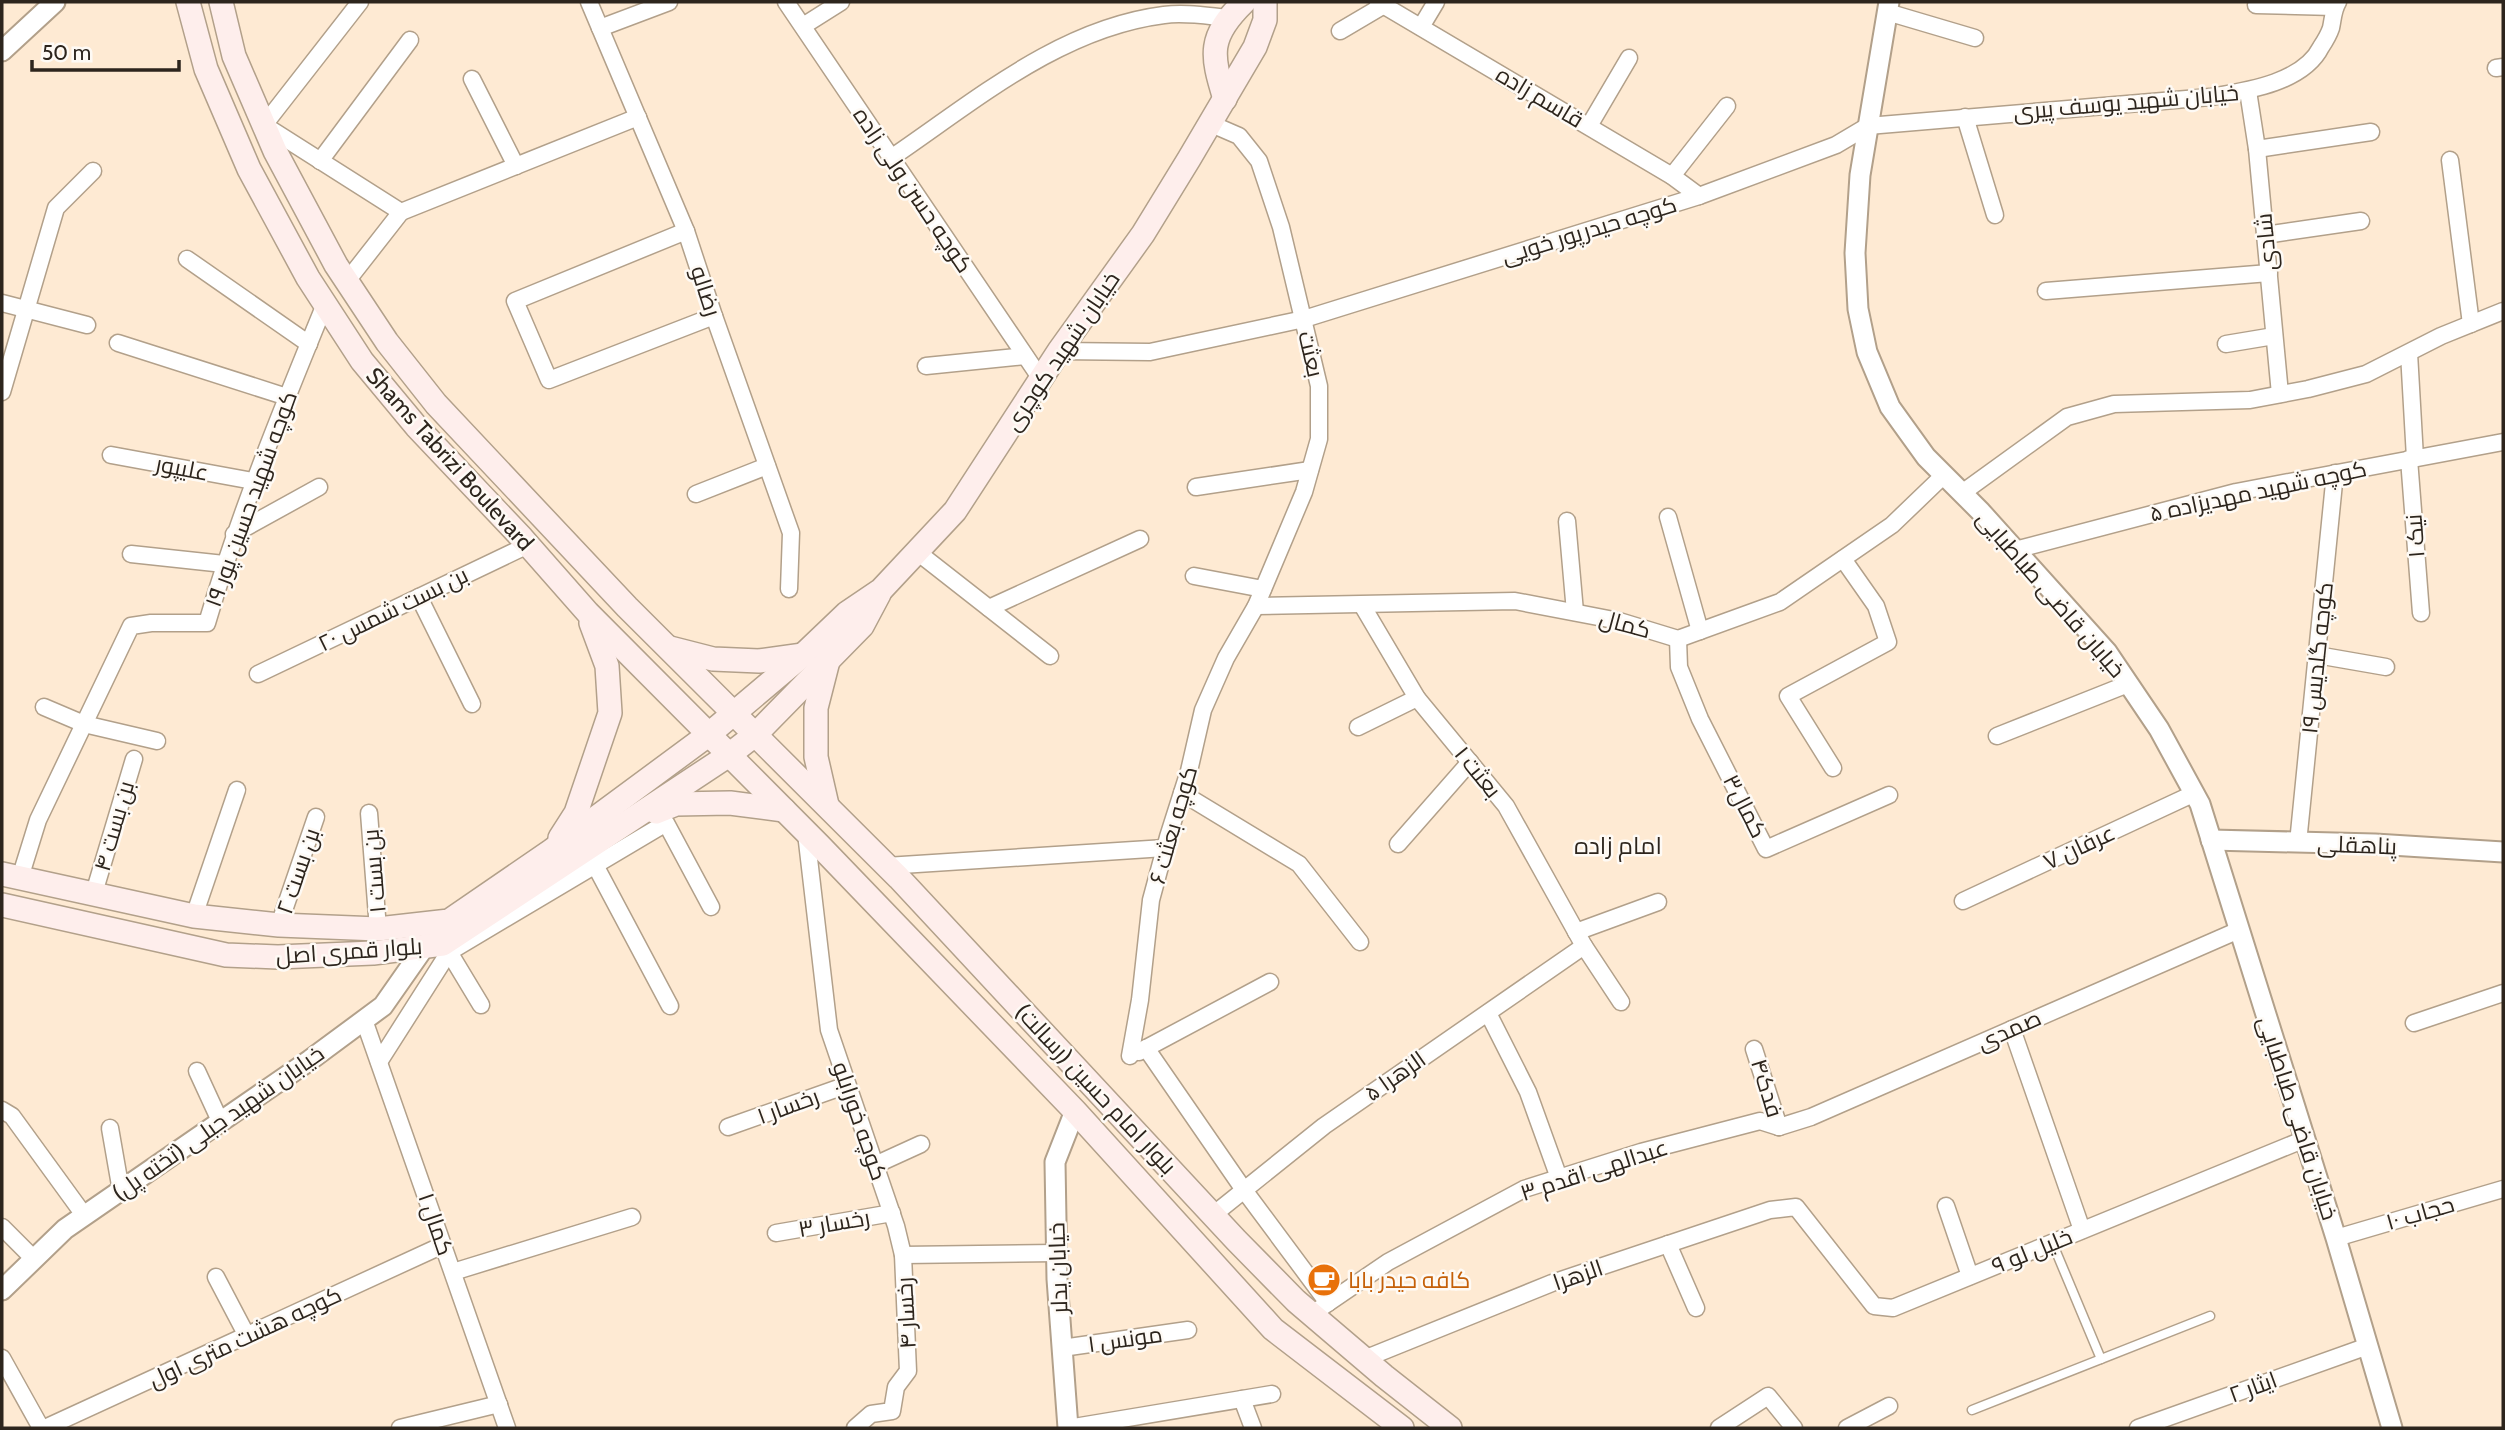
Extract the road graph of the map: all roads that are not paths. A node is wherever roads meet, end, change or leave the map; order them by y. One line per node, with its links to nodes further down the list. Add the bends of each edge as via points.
1 (55, 2): 22 (street)
2 (188, 2): 53 (main road, Shams Tabrizi Boulevard, via 206,69 249,169)
3 (220, 2): 31 (main road, Shams Tabrizi Boulevard, via 234,56)
4 (360, 2): 31 (street)
5 (590, 2): 18 (street, رضالو)
6 (669, 2): 18 (street)
7 (786, 2): 16 (street, کوچه حسن ولی زاده)
8 (841, 2): 16 (street)
9 (1265, 2): 26 (main road, خیابان شهید کوچری, via 1265,20 1255,47)
10 (1436, 2): 17 (street)
11 (1381, 3): 17 (street, قاسم زاده); 19 (street)
12 (2336, 4): 13 (street); 25 (street, خیابان شهید یوسف پیری, via 2319,52 2277,82)
13 (2256, 5)
14 (1888, 7): 20 (street); 33 (street, خیابان قاضی طباطبایی)
15 (1236, 10): 26 (main road, via 1219,29 1216,44 1215,66); 36 (street, via 1165,15 1105,27 1059,47)
16 (803, 26): 36 (street, کوچه حسن ولی زاده)
17 (1421, 27): 32 (street, قاسم زاده)
18 (600, 28): 28 (street, رضالو)
19 (1340, 31)
20 (1975, 38)
21 (410, 40): 38 (street)
22 (2, 51)
23 (1629, 58): 32 (street)
24 (472, 79): 39 (street)
25 (2248, 91): 29 (street, خیابان شهید یوسف پیری); 35 (street, شادی)
26 (1225, 99): 30 (main road, خیابان شهید کوچری)
27 (1727, 106): 41 (street)
28 (638, 117): 39 (street); 46 (street, رضالو)
29 (1965, 117): 33 (street, خیابان شهید یوسف پیری); 44 (street)
30 (1209, 123): 57 (street, بعثت, via 1239,136 1259,161); 64 (main road, خیابان شهید کوچری, via 1143,234)
31 (264, 125): 38 (street); 50 (main road, Shams Tabrizi Boulevard)
32 (1589, 126): 41 (street, قاسم زاده)
33 (1868, 127): 42 (street, کوچه حیدرپور خویی, via 1836,145); 78 (street, خیابان قاضی طباطبایی, via 1855,253 1858,309 1867,352 1890,407)
34 (2371, 132): 35 (street)
35 (2257, 149): 47 (street, شادی)
36 (891, 158): 66 (street, کوچه حسن ولی زاده)
37 (2450, 160): 58 (street)
38 (320, 161): 43 (street)
39 (516, 166): 43 (street)
40 (93, 171): 54 (street, via 56,208)
41 (1672, 176): 42 (street, قاسم زاده)
42 (1699, 196): 57 (street, کوچه حیدرپور خویی)
43 (401, 212): 50 (street)
44 (1996, 215)
45 (2361, 222): 47 (street)
46 (686, 230): 56 (street, رضالو); 56 (street, via 515,301 549,380)
47 (2265, 234): 49 (street, شادی)
48 (187, 259): 62 (street)
49 (2269, 273): 51 (street); 60 (street, شادی)
50 (347, 281): 107 (main road, Shams Tabrizi Boulevard, via 436,404)
51 (2046, 291)
52 (2, 303): 54 (street)
53 (325, 304): 62 (street, کوچه شهید حسین پور ۱۹); 88 (main road, Shams Tabrizi Boulevard, via 362,361 416,426)
54 (25, 309): 59 (street); 69 (street)
55 (2503, 311): 58 (street)
56 (713, 316): 75 (street, رضالو)
57 (1304, 319): 64 (street, کوچه حیدرپور خویی, via 1150,352); 76 (street, بعثت, via 1319,386 1319,439)
58 (2471, 324): 65 (street)
59 (87, 325)
60 (2274, 336): 63 (street); 70 (street, شادی)
61 (118, 343): 71 (street)
62 (309, 344): 71 (street, کوچه شهید حسین پور ۱۹)
63 (2226, 344)
64 (1059, 351): 68 (main road, خیابان شهید کوچری)
65 (2409, 353): 70 (street, via 2367,374); 74 (street, نیک ۱)
66 (1025, 356): 67 (street); 68 (street, کوچه حسن ولی زاده)
67 (926, 366)
68 (1041, 379): 90 (main road, خیابان شهید کوچری, via 955,511)
69 (2, 392)
70 (2280, 394): 82 (street, via 2250,400 2114,404 2067,417)
71 (287, 397): 79 (street, کوچه شهید حسین پور ۱۹)
72 (2503, 442): 74 (street, کوچه شهید مهدیزاده ۵)
73 (111, 455): 79 (street, علیپور)
74 (2412, 459): 77 (street, کوچه شهید مهدیزاده ۵); 104 (street, نیک ۱)
75 (768, 466): 83 (street); 95 (street, رضالو, via 791,533)
76 (1311, 470): 81 (street); 96 (street, بعثت)
77 (2335, 473): 89 (street, کوچه شهید مهدیزاده ۵, via 2236,492); 109 (street, کوچه گلدیس ۱۹)
78 (1944, 475): 82 (street, خیابان قاضی طباطبایی); 92 (street, کمال, via 1892,525)
79 (253, 481): 86 (street, کوچه شهید حسین پور ۱۹)
80 (319, 487): 86 (street)
81 (1196, 487)
82 (1962, 493): 89 (street, خیابان قاضی طباطبایی)
83 (696, 494)
84 (1668, 517): 105 (street)
85 (1567, 521): 102 (street)
86 (234, 534): 93 (street, کوچه شهید حسین پور ۱۹)
87 (1140, 539): 101 (street)
88 (528, 545): 98 (street, بن بست شمس ۲۰); 103 (main road, Shams Tabrizi Boulevard)
89 (2015, 550): 114 (street, خیابان قاضی طباطبایی, via 2107,652)
90 (916, 551): 97 (main road, خیابان شهید کوچری); 101 (street)
91 (131, 554): 93 (street)
92 (1843, 559): 105 (street, کمال, via 1780,602); 128 (street, via 1876,606 1888,642 1788,696)
93 (224, 564): 119 (street, کوچه شهید حسین پور ۱۹, via 207,623 131,626)
94 (1194, 576): 96 (street)
95 (789, 589)
96 (1263, 589): 100 (street, بعثت)
97 (881, 590): 108 (main road, خیابان شهید کوچری, via 847,613); 111 (main road, خیابان شهید کوچری, via 862,626)
98 (419, 597): 113 (street, بن بست شمس ۲۰); 116 (street)
99 (1362, 605): 100 (street, کمال); 102 (street, کمال, via 1515,601); 115 (street, بعثت ۱)
100 (1256, 606): 130 (street, کوچه بعثت ۶, via 1226,657 1203,710)
101 (989, 608): 110 (street)
102 (1575, 612): 106 (street, کمال)
103 (588, 613): 122 (main road, Shams Tabrizi Boulevard); 143 (main road, via 607,666 610,713 576,813)
104 (2421, 613)
105 (1700, 631): 106 (street, کمال)
106 (1678, 639): 132 (street, کمال۳, via 1679,667 1700,719 1766,849)
107 (670, 648): 108 (main road, via 713,659); 118 (main road, Shams Tabrizi Boulevard)
108 (803, 655): 118 (main road, خیابان شهید کوچری)
109 (2317, 655): 112 (street); 140 (street, کوچه گلدیس ۱۹)
110 (1050, 656)
111 (828, 660): 121 (main road, خیابان شهید کوچری); 133 (main road, via 816,708 816,757)
112 (2386, 667)
113 (258, 674)
114 (2128, 684): 123 (street); 131 (street, خیابان قاضی طباطبایی)
115 (1417, 698): 120 (street); 127 (street, بعثت ۱)
116 (472, 704)
117 (44, 707): 119 (street)
118 (734, 713): 121 (main road, Shams Tabrizi Boulevard); 122 (main road, خیابان شهید کوچری)
119 (84, 724): 124 (street); 147 (street)
120 (1358, 727)
121 (756, 734): 125 (main road, خیابان شهید کوچری); 133 (main road, بلوار امام حسین (رسالت))
122 (708, 735): 125 (main road, Shams Tabrizi Boulevard); 143 (main road, بلوار قمری اصل)
123 (1997, 736)
124 (157, 741)
125 (729, 755): 134 (main road, بلوار امام حسین (رسالت)); 137 (main road, بلوار قمری اصل)
126 (134, 759): 148 (street, بن بست ۴)
127 (1470, 762): 141 (street); 157 (street, بعثت ۱, via 1506,806)
128 (1833, 768)
129 (237, 790): 153 (street)
130 (1182, 793): 142 (street, کوچه بعثت ۶); 158 (street, via 1299,864)
131 (2194, 793): 139 (street, خیابان قاضی طباطبایی); 149 (street, عرفان ۷)
132 (1889, 794)
133 (827, 805): 146 (main road, بلوار امام حسین (رسالت))
134 (784, 810): 137 (main road, via 730,803 676,804); 138 (main road, بلوار امام حسین (رسالت))
135 (369, 813): 155 (street, بن بست ۱)
136 (316, 817): 154 (street, بن بست ۲)
137 (626, 823): 159 (main road, بلوار قمری اصل, via 443,944)
138 (806, 832): 174 (street, کوچه خورابلو, via 829,1030); 176 (main road, بلوار امام حسین (رسالت))
139 (2211, 840): 140 (street, پناهقلی); 156 (street, خیابان قاضی طباطبایی)
140 (2298, 843): 144 (street, پناهقلی)
141 (1398, 844)
142 (1165, 848): 146 (street); 170 (street, کوچه بعثت ۶, via 1151,900 1130,1056)
143 (551, 851): 155 (main road, بلوار قمری اصل, via 449,921)
144 (2503, 852)
145 (595, 865): 152 (street, via 666,823); 160 (street); 165 (street)
146 (886, 866): 192 (main road, بلوار امام حسین (رسالت))
147 (11, 876): 148 (main road, بلوار قمری اصل)
148 (94, 893): 153 (main road, بلوار قمری اصل)
149 (1963, 901)
150 (1658, 902): 157 (street, الزهرا ۵)
151 (2, 905): 159 (main road, بلوار قمری اصل, via 226,955 373,953)
152 (711, 906)
153 (194, 916): 154 (main road, بلوار قمری اصل)
154 (279, 925): 155 (main road, بلوار قمری اصل)
155 (378, 929)
156 (2239, 930): 169 (street, صمدی); 181 (street, خیابان قاضی طباطبایی)
157 (1580, 939): 163 (street, بعثت ۱); 166 (street, الزهرا ۵)
158 (1360, 942)
159 (425, 946): 167 (street, خیابان شهید جبلی (تخته پل), via 383,1006)
160 (449, 952): 164 (street); 172 (street)
161 (1270, 982): 170 (street)
162 (2503, 993): 168 (street)
163 (1621, 1002)
164 (481, 1004)
165 (670, 1006)
166 (1488, 1013): 184 (street, via 1528,1092); 186 (street, الزهرا ۵, via 1324,1126)
167 (364, 1020): 172 (street, کمال ۱); 177 (street, خیابان شهید جبلی (تخته پل))
168 (2414, 1023)
169 (2012, 1029): 179 (street, صمدی); 195 (street)
170 (1146, 1048): 186 (street)
171 (1754, 1049): 179 (street, فدک۴)
172 (379, 1062): 200 (street, کمال ۱)
173 (197, 1071): 177 (street)
174 (847, 1084): 178 (street, رخسار ۱); 183 (street, کوچه خورابلو)
175 (2, 1110): 191 (street, via 12,1116)
176 (1075, 1111): 201 (street, خیابان یدلر, via 1055,1162); 229 (main road, بلوار امام حسین (رسالت), via 1273,1329)
177 (220, 1121): 187 (street, خیابان شهید جبلی (تخته پل))
178 (728, 1127)
179 (1779, 1127): 184 (street, عبدالهی اقدم ۳, via 1760,1121)
180 (110, 1128): 187 (street)
181 (2305, 1139): 195 (street, خلیل لو ۹); 197 (street, خیابان قاضی طباطبایی)
182 (921, 1144): 183 (street)
183 (875, 1165): 190 (street, کوچه خورابلو)
184 (1559, 1178): 208 (street, عبدالهی اقدم ۳, via 1524,1189 1399,1256)
185 (2503, 1189): 197 (street, حجاب ۱۰)
186 (1244, 1190): 192 (street, الزهرا ۵); 208 (street)
187 (121, 1191): 191 (street, خیابان شهید جبلی (تخته پل))
188 (1946, 1206): 205 (street)
189 (1796, 1207): 199 (street, الزهرا, via 1770,1210); 205 (street, خلیل لو ۹, via 1874,1306 1893,1308)
190 (892, 1213): 196 (street, رخسار ۳); 202 (street, کوچه خورابلو)
191 (84, 1215): 203 (street, خیابان شهید جبلی (تخته پل))
192 (1213, 1215): 208 (main road, بلوار امام حسین (رسالت))
193 (632, 1217): 204 (street)
194 (2, 1227): 203 (street)
195 (2082, 1230): 198 (street, خلیل لو ۹)
196 (776, 1233)
197 (2336, 1238): 213 (street, خیابان قاضی طباطبایی)
198 (2052, 1242): 205 (street, خلیل لو ۹); 217 (lane)
199 (1668, 1244): 209 (street); 216 (street, الزهرا, via 1552,1283)
200 (443, 1245): 204 (street, کمال ۱); 212 (street, کوچه هشت متری اول)
201 (1056, 1253): 202 (street); 214 (street, خیابان یدلر)
202 (903, 1255): 226 (street, رخسار ۴, via 908,1371 896,1387 892,1411 871,1414)
203 (34, 1259): 207 (street, خیابان شهید جبلی (تخته پل))
204 (453, 1272): 220 (street, کمال ۱)
205 (1970, 1276)
206 (216, 1277): 212 (street)
207 (2, 1290)
208 (1320, 1308): 216 (main road, بلوار امام حسین (رسالت))
209 (1696, 1308)
210 (2210, 1316): 217 (lane)
211 (1188, 1330): 214 (street, مونس ۱)
212 (247, 1336): 223 (street, کوچه هشت متری اول)
213 (2368, 1346): 234 (street, ایثار ۲); 235 (street, خیابان قاضی طباطبایی)
214 (1062, 1348): 227 (street, خیابان یدلر)
215 (2, 1358): 223 (street)
216 (1364, 1359): 230 (main road, بلوار امام حسین (رسالت))
217 (2101, 1359): 222 (lane)
218 (1272, 1394): 219 (street)
219 (1242, 1399): 227 (street); 228 (street)
220 (499, 1404): 224 (street); 225 (street, کمال ۱)
221 (1889, 1406): 233 (street)
222 (1972, 1410)
223 (43, 1428)
224 (400, 1428)
225 (507, 1428)
226 (855, 1428)
227 (1068, 1428)
228 (1253, 1428)
229 (1402, 1428)
230 (1450, 1428)
231 (1719, 1428): 232 (street, via 1768,1396)
232 (1794, 1428)
233 (1847, 1428)
234 (2138, 1428)
235 (2392, 1428)

